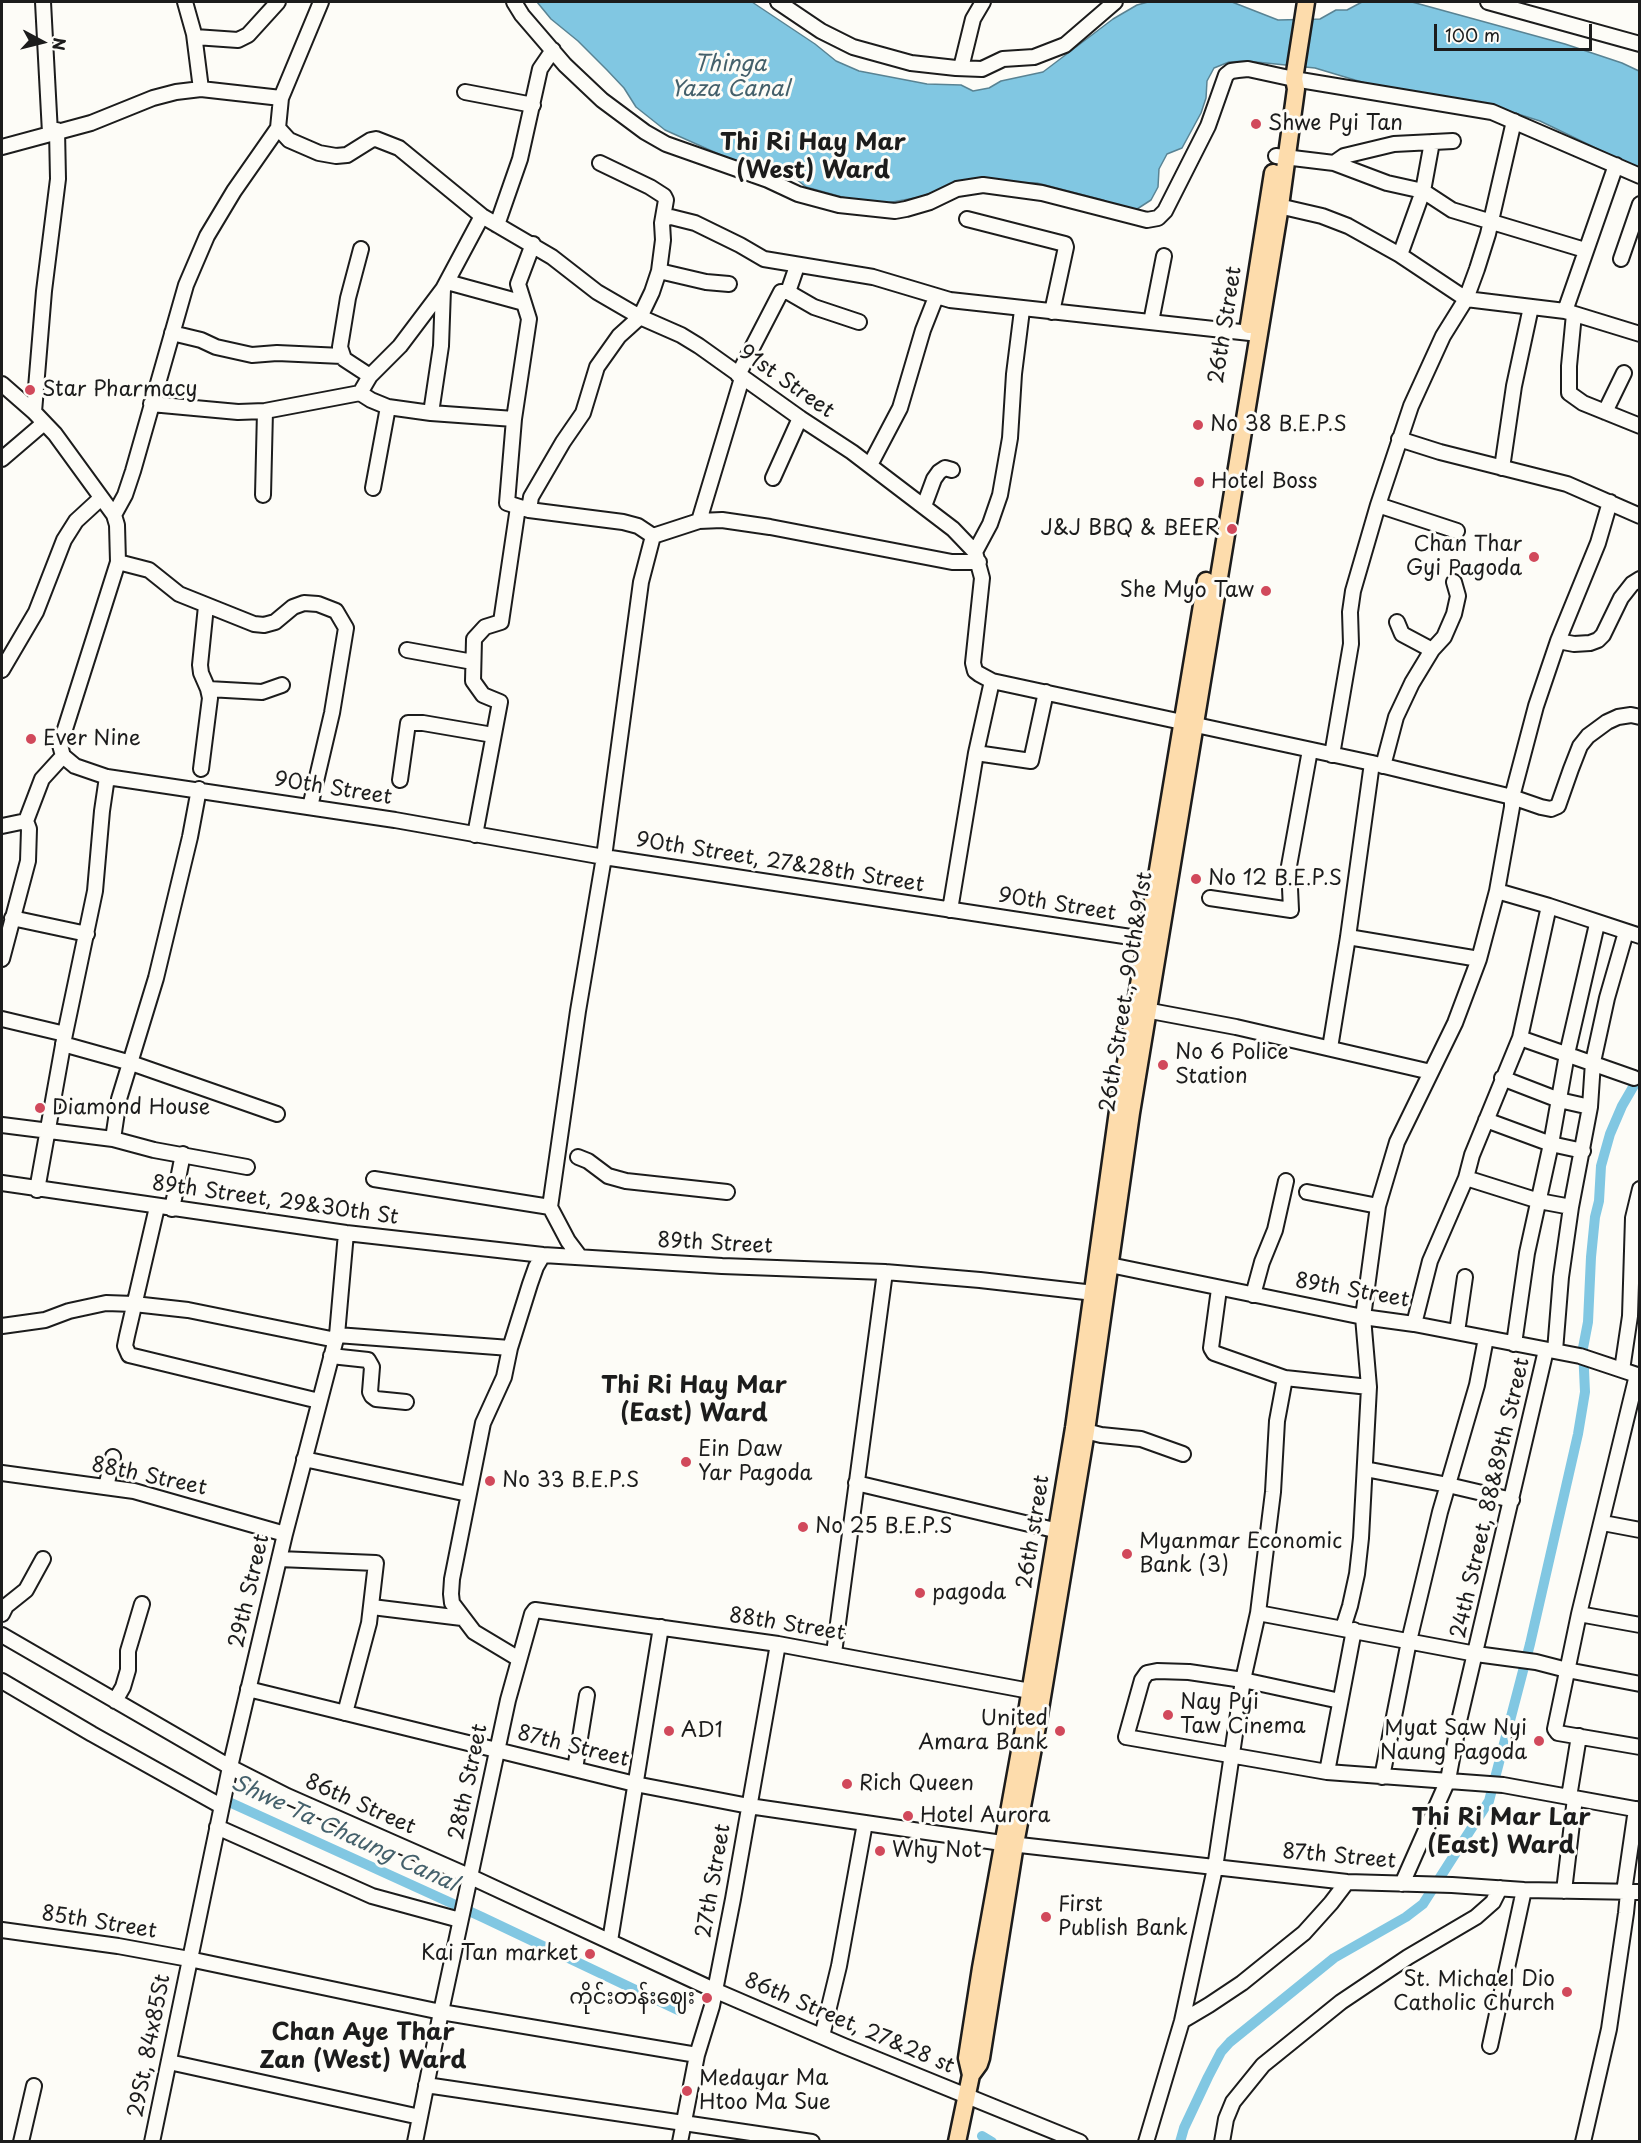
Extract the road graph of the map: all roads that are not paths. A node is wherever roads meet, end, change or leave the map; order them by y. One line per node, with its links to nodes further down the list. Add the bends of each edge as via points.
1 (43, 2): 22 (street)
2 (185, 2): 11 (street)
3 (278, 2): 11 (street, via 248,35 238,40)
4 (321, 2): 18 (street)
5 (514, 2): 13 (street)
6 (778, 2): 14 (street, via 853,47 911,63)
7 (983, 2): 14 (street, via 973,19)
8 (1115, 2): 14 (street, via 1065,45 1034,57 1003,58 982,69)
9 (1488, 2): 12 (street)
10 (1306, 4): 15 (main road, 26th Street)
11 (195, 37): 16 (street)
12 (1640, 44)
13 (553, 50): 15 (street, via 602,100 645,132 666,144 815,200 896,211 918,207 957,189 983,185 1042,193 1147,220 1158,218 1165,211 1208,126 1226,75 1248,69); 19 (street, via 540,69)
14 (961, 68)
15 (1295, 76): 20 (street, via 1491,112); 26 (main road, 26th Street, via 1288,88)
16 (201, 89): 18 (street); 22 (street, via 153,98 91,123)
17 (465, 92): 19 (street)
18 (281, 98): 21 (street)
19 (533, 105): 38 (street, via 516,176)
20 (1514, 121): 29 (street); 37 (street)
21 (278, 128): 34 (street, 91st Street, via 302,147 336,156 347,155 371,140 391,144); 60 (street, via 207,236 186,285)
22 (54, 132): 25 (street); 71 (street, via 58,179)
23 (1453, 141): 24 (street)
24 (1432, 142): 28 (street, via 1362,150); 31 (street)
25 (2, 147)
26 (1281, 157): 28 (street); 33 (main road, 26th Street)
27 (600, 163): 35 (street, via 660,193 666,200)
28 (1334, 163): 31 (street, via 1387,183)
29 (1616, 165): 30 (street); 41 (street)
30 (1640, 176)
31 (1424, 191): 37 (street, via 1452,210); 42 (street)
32 (1640, 204): 44 (street)
33 (1274, 205): 42 (street, via 1348,226); 61 (main road, 26th Street)
34 (482, 216): 38 (street, 91st Street); 48 (street)
35 (663, 219): 45 (street, via 695,223 764,259); 46 (street)
36 (967, 219): 55 (street, via 1065,244)
37 (1491, 223): 41 (street); 51 (street)
38 (497, 225): 39 (street, 91st Street)
39 (533, 244): 52 (street, via 518,284); 57 (street, 91st Street, via 597,292)
40 (361, 249): 63 (street, via 340,342)
41 (1586, 250): 56 (street)
42 (1400, 255): 51 (street)
43 (1164, 256): 59 (street)
44 (1621, 259)
45 (797, 266): 49 (street); 50 (street, via 873,277)
46 (659, 271): 47 (street); 57 (street)
47 (729, 284)
48 (445, 286): 52 (street); 65 (street, via 400,346); 74 (street)
49 (788, 292): 58 (street, via 822,310); 66 (street, via 782,292)
50 (936, 297): 54 (street); 81 (street, via 900,408)
51 (1466, 299): 53 (street); 79 (street, via 1443,336)
52 (524, 303): 76 (street, via 529,319)
53 (1531, 307): 56 (street); 82 (street)
54 (1023, 310): 55 (street); 97 (street, via 1002,486)
55 (1052, 312): 59 (street)
56 (1569, 312): 62 (street); 73 (street, via 1569,393)
57 (640, 317): 66 (street, 91st Street, via 681,335); 91 (street, via 619,336 597,367 583,413)
58 (858, 322)
59 (1150, 322): 61 (street)
60 (172, 333): 63 (street, via 252,355 277,352); 69 (street)
61 (1253, 334): 113 (main road, 26th Street)
62 (1640, 334)
63 (342, 356): 65 (street)
64 (1624, 373): 73 (street)
65 (370, 376): 68 (street)
66 (740, 377): 75 (street, 91st Street); 94 (street)
67 (2, 384): 71 (street)
68 (360, 393): 70 (street); 72 (street)
69 (151, 404): 72 (street); 92 (street, via 134,471)
70 (388, 407): 74 (street); 85 (street)
71 (34, 411): 77 (street)
72 (265, 411): 86 (street)
73 (1605, 412): 78 (street)
74 (431, 413): 76 (street)
75 (800, 418): 81 (street, 91st Street); 84 (street)
76 (514, 419): 91 (street, via 506,501)
77 (44, 423): 80 (street); 87 (street)
78 (1640, 426)
79 (1399, 439): 82 (street); 89 (street)
80 (2, 459)
81 (870, 465): 90 (street, 91st Street)
82 (1502, 468): 88 (street, via 1568,484)
83 (952, 470): 90 (street, via 945,468 939,472)
84 (773, 478)
85 (373, 488)
86 (262, 495)
87 (101, 498): 92 (street); 107 (street, via 76,521 64,540 36,612)
88 (1610, 502): 93 (street); 103 (street, via 1598,543)
89 (1378, 505): 95 (street); 117 (street, via 1353,591 1351,644)
90 (924, 506): 97 (street, 91st Street, via 953,529)
91 (524, 508): 96 (street, via 623,522); 106 (street, via 501,622 485,627 474,639)
92 (114, 515): 98 (street, via 119,537)
93 (1640, 516)
94 (699, 521): 96 (street); 97 (street, via 748,524 952,562)
95 (1457, 531)
96 (652, 536): 129 (street, via 641,582)
97 (977, 557): 108 (street, via 982,578 973,668)
98 (118, 562): 101 (street, via 149,570 178,594); 118 (street, via 63,732)
99 (1640, 579): 103 (street, via 1621,598 1598,640 1574,644)
100 (1454, 582): 105 (street, via 1458,596 1454,614)
101 (206, 606): 110 (street, via 200,665); 125 (street, via 264,625 275,622 293,607 311,603 336,611 346,628 332,713)
102 (1397, 622): 105 (street, via 1401,634)
103 (1558, 641): 124 (street)
104 (407, 650): 106 (street)
105 (1432, 650): 119 (street, via 1412,683)
106 (473, 662): 114 (street, via 473,681 483,695 500,702)
107 (2, 670)
108 (992, 681): 111 (street); 116 (street)
109 (282, 685): 110 (street, via 262,692)
110 (208, 688): 120 (street)
111 (1046, 692): 113 (street); 116 (street, via 1031,761)
112 (1637, 713): 124 (street, via 1607,722 1588,736 1580,746 1558,806 1551,809)
113 (1187, 724): 115 (street); 140 (main road, 26th Street., 90th&91st)
114 (493, 735): 122 (street, via 408,723); 128 (street)
115 (1310, 750): 117 (street); 131 (street, via 1289,866 1291,910)
116 (976, 753): 133 (street)
117 (1332, 755): 119 (street)
118 (63, 756): 121 (street, 90th Street, via 75,766); 126 (street, via 42,779)
119 (1378, 764): 124 (street); 139 (street)
120 (201, 769)
121 (107, 777): 123 (street, 90th Street); 137 (street)
122 (400, 780)
123 (199, 789): 125 (street, 90th Street); 150 (street, via 156,978)
124 (1512, 797): 130 (street)
125 (310, 807): 128 (street, 90th Street)
126 (26, 821): 127 (street); 134 (street, via 28,861)
127 (2, 826)
128 (475, 835): 129 (street, 90th Street)
129 (604, 857): 133 (street, 90th Street, 27&28th Street); 177 (street)
130 (1497, 891): 132 (street); 142 (street)
131 (1210, 898)
132 (1549, 906): 135 (street); 145 (street)
133 (950, 910): 140 (street, 90th Street)
134 (12, 918): 137 (street); 141 (street)
135 (1597, 924): 136 (street); 148 (street)
136 (1626, 932): 138 (street); 149 (street, 24th Street, 88&89th Street)
137 (87, 934): 146 (street)
138 (1640, 936)
139 (1348, 937): 142 (street); 147 (street)
140 (1152, 940): 143 (main road, 26th Street., 90th&91st)
141 (2, 959)
142 (1479, 959): 151 (street)
143 (1142, 1010): 147 (street); 183 (main road, 26th Street., 90th&91st)
144 (2, 1018): 146 (street)
145 (1520, 1038): 148 (street); 152 (street)
146 (64, 1039): 150 (street); 159 (street)
147 (1330, 1048): 151 (street)
148 (1566, 1054): 149 (street); 154 (street)
149 (1593, 1062): 153 (street); 155 (street, 24th Street, 88&89th Street)
150 (131, 1063): 156 (street); 160 (street)
151 (1431, 1072): 176 (street, via 1397,1142)
152 (1502, 1078): 154 (street); 157 (street)
153 (1634, 1078)
154 (1559, 1100): 155 (street); 161 (street)
155 (1590, 1107): 162 (street, 24th Street, 88&89th Street)
156 (277, 1114)
157 (1486, 1120): 161 (street); 166 (street)
158 (2, 1125): 159 (street)
159 (49, 1130): 160 (street); 171 (street)
160 (112, 1139): 163 (street)
161 (1551, 1144): 162 (street); 174 (street)
162 (1583, 1151): 178 (street, 24th Street, 88&89th Street)
163 (183, 1155): 165 (street); 179 (street)
164 (578, 1157): 172 (street, via 619,1179)
165 (247, 1167)
166 (1466, 1178): 174 (street); 191 (street, via 1430,1261)
167 (374, 1179): 177 (street)
168 (1286, 1181): 188 (street, via 1275,1230)
169 (2, 1183): 171 (street, 89th Street, 29&30th St)
170 (1640, 1189): 200 (street, via 1633,1218 1630,1316)
171 (38, 1190): 175 (street, 89th Street, 29&30th St)
172 (727, 1192)
173 (1307, 1192): 176 (street)
174 (1539, 1201): 178 (street); 196 (street)
175 (158, 1206): 179 (street, 89th Street, 29&30th St); 189 (street)
176 (1378, 1206): 190 (street)
177 (550, 1207): 182 (street)
178 (1571, 1207): 198 (street, 24th Street, 88&89th Street)
179 (172, 1209): 180 (street, 89th Street, 29&30th St)
180 (346, 1233): 181 (street, 89th Street, 29&30th St); 194 (street, 29th Street)
181 (543, 1255): 182 (street, 89th Street); 197 (street)
182 (580, 1257): 184 (street, 89th Street)
183 (1103, 1264): 186 (street, 89th Street); 187 (main road, 26th street)
184 (885, 1272): 187 (street, 89th Street); 212 (street)
185 (1465, 1277): 193 (street)
186 (1219, 1288): 188 (street, 89th Street); 202 (street, via 1212,1351)
187 (1099, 1294): 206 (main road, 26th street)
188 (1253, 1295): 190 (street, 89th Street)
189 (134, 1304): 192 (street, via 106,1303 45,1320); 194 (street, via 188,1310); 204 (street, via 125,1346 129,1355)
190 (1362, 1317): 191 (street, 89th Street); 203 (street)
191 (1414, 1324): 193 (street, 89th Street)
192 (2, 1326)
193 (1457, 1332): 195 (street, 89th Street)
194 (336, 1338): 197 (street); 199 (street, 29th Street)
195 (1486, 1338): 196 (street, 89th Street); 213 (street, via 1477,1385)
196 (1514, 1344): 198 (street, 89th Street)
197 (510, 1348): 215 (street, via 504,1377 483,1423)
198 (1551, 1351): 200 (street, 89th Street); 216 (street, 24th Street, 88&89th Street)
199 (331, 1356): 204 (street, 29th Street); 205 (street, via 368,1360 372,1367 372,1396)
200 (1622, 1370): 201 (street, 89th Street)
201 (1639, 1376): 217 (street)
202 (1285, 1378): 203 (street); 226 (street, via 1277,1421 1273,1492)
203 (1369, 1387): 210 (street)
204 (319, 1401): 209 (street, 29th Street)
205 (406, 1402)
206 (1080, 1430): 207 (street, via 1141,1439); 219 (main road, 26th street)
207 (1183, 1454)
208 (113, 1457): 214 (street)
209 (304, 1459): 215 (street); 220 (street, 29th Street)
210 (1365, 1469): 213 (street); 232 (street, via 1361,1538)
211 (2, 1473): 214 (street, 88th Street)
212 (856, 1483): 219 (street); 236 (street)
213 (1448, 1485): 216 (street); 234 (street)
214 (106, 1487): 220 (street, 88th Street, via 134,1491)
215 (468, 1494): 229 (street, via 451,1594)
216 (1512, 1500): 237 (street, 24th Street, 88&89th Street)
217 (1603, 1523): 218 (street); 228 (street)
218 (1640, 1530)
219 (1063, 1532): 244 (main road, 26th street); 265 (main road, 26th street, via 1038,1721)
220 (285, 1534): 222 (street, 29th Street)
221 (43, 1559): 227 (street, via 26,1590)
222 (279, 1559): 224 (street, via 376,1563); 243 (street, 29th Street)
223 (142, 1604): 246 (street, via 128,1651 123,1688)
224 (372, 1607): 229 (street); 248 (street)
225 (535, 1610): 231 (street, 88th Street); 238 (street, 28th Street)
226 (1258, 1613): 232 (street); 240 (street)
227 (2, 1614)
228 (1579, 1614): 230 (street); 239 (street)
229 (462, 1618): 238 (street, via 474,1632)
230 (1640, 1625)
231 (661, 1628): 235 (street, 88th Street); 258 (street)
232 (1348, 1629): 234 (street); 247 (street)
233 (2, 1635): 246 (street, 86th Street)
234 (1409, 1641): 237 (street); 256 (street)
235 (778, 1644): 236 (street, 88th Street); 261 (street, 27th Street)
236 (834, 1653): 244 (street, 88th Street)
237 (1476, 1654): 239 (street); 257 (street, 24th Street, 88&89th Street)
238 (519, 1659): 251 (street, 28th Street)
239 (1567, 1670): 242 (street); 249 (street, via 1555,1729)
240 (1243, 1680): 247 (street); 252 (street); 252 (street, via 1189,1671 1147,1673 1126,1737)
241 (2, 1681): 260 (street)
242 (1640, 1684)
243 (248, 1689): 248 (street, 87th Street); 255 (street, 29th Street)
244 (1030, 1691): 265 (main road, 26th street)
245 (587, 1695): 253 (street)
246 (115, 1701): 255 (street, 86th Street)
247 (1340, 1701): 254 (street)
248 (345, 1713): 251 (street, 87th Street)
249 (1579, 1736): 250 (street); 259 (street)
250 (1640, 1747)
251 (497, 1750): 253 (street, 87th Street); 267 (street, 28th Street)
252 (1233, 1756): 254 (street); 266 (street)
253 (575, 1769): 258 (street, 87th Street)
254 (1327, 1772): 256 (street)
255 (228, 1773): 260 (street, 29th Street); 267 (street, 86th Street)
256 (1382, 1777): 257 (street)
257 (1448, 1780): 259 (street); 269 (street, 24th Street, 88&89th Street)
258 (635, 1784): 261 (street, 87th Street); 276 (street)
259 (1572, 1797): 262 (street); 272 (street)
260 (222, 1805): 264 (street, 29th Street)
261 (749, 1806): 263 (street, 87th Street); 278 (street, 27th Street)
262 (1638, 1810): 273 (street)
263 (865, 1823): 265 (street, 87th Street); 281 (street)
264 (217, 1827): 274 (street, via 372,1896); 277 (street, 29th Street)
265 (1009, 1843): 266 (street, 87th Street); 287 (main road, via 967,2058 971,2075)
266 (1215, 1868): 268 (street, 87th Street); 280 (street)
267 (471, 1877): 274 (street, 28th Street); 276 (street, 86th Street)
268 (1347, 1882): 269 (street, 87th Street); 280 (street, via 1304,1933 1242,1983)
269 (1402, 1884): 270 (street, 87th Street)
270 (1500, 1888): 271 (street, 87th Street); 298 (street, via 1493,1902 1476,1917 1341,2002 1263,2065 1233,2102)
271 (1524, 1890): 272 (street, 87th Street); 282 (street)
272 (1564, 1891): 273 (street, 87th Street)
273 (1630, 1892): 299 (street, via 1609,2029)
274 (461, 1915): 279 (street, 28th Street)
275 (2, 1930): 277 (street, 85th Street)
276 (610, 1941): 278 (street, 86th Street)
277 (189, 1959): 279 (street, 85th Street); 284 (street, 29St, 84x85St)
278 (714, 1990): 281 (street, 86th Street, 27&28 st); 283 (street, 27th Street)
279 (441, 2012): 283 (street, 85th Street); 285 (street, 28th Street)
280 (1182, 2021): 297 (street)
281 (822, 2036): 287 (street, 86th Street, 27&28 st)
282 (1490, 2046)
283 (697, 2055): 289 (street, 27th Street)
284 (168, 2062): 288 (street); 291 (street, 29St, 84x85St)
285 (426, 2085): 288 (street, 28th Street); 289 (street)
286 (34, 2086): 290 (street)
287 (968, 2096): 295 (main road); 296 (street, 86th Street, 27&28 st)
288 (420, 2117): 292 (street, 28th Street)
289 (683, 2124): 293 (street, 27th Street); 294 (street)
290 (21, 2142)
291 (152, 2142)
292 (415, 2142)
293 (680, 2142)
294 (812, 2142)
295 (957, 2142)
296 (1080, 2142)
297 (1146, 2142)
298 (1222, 2142)
299 (1583, 2142)

